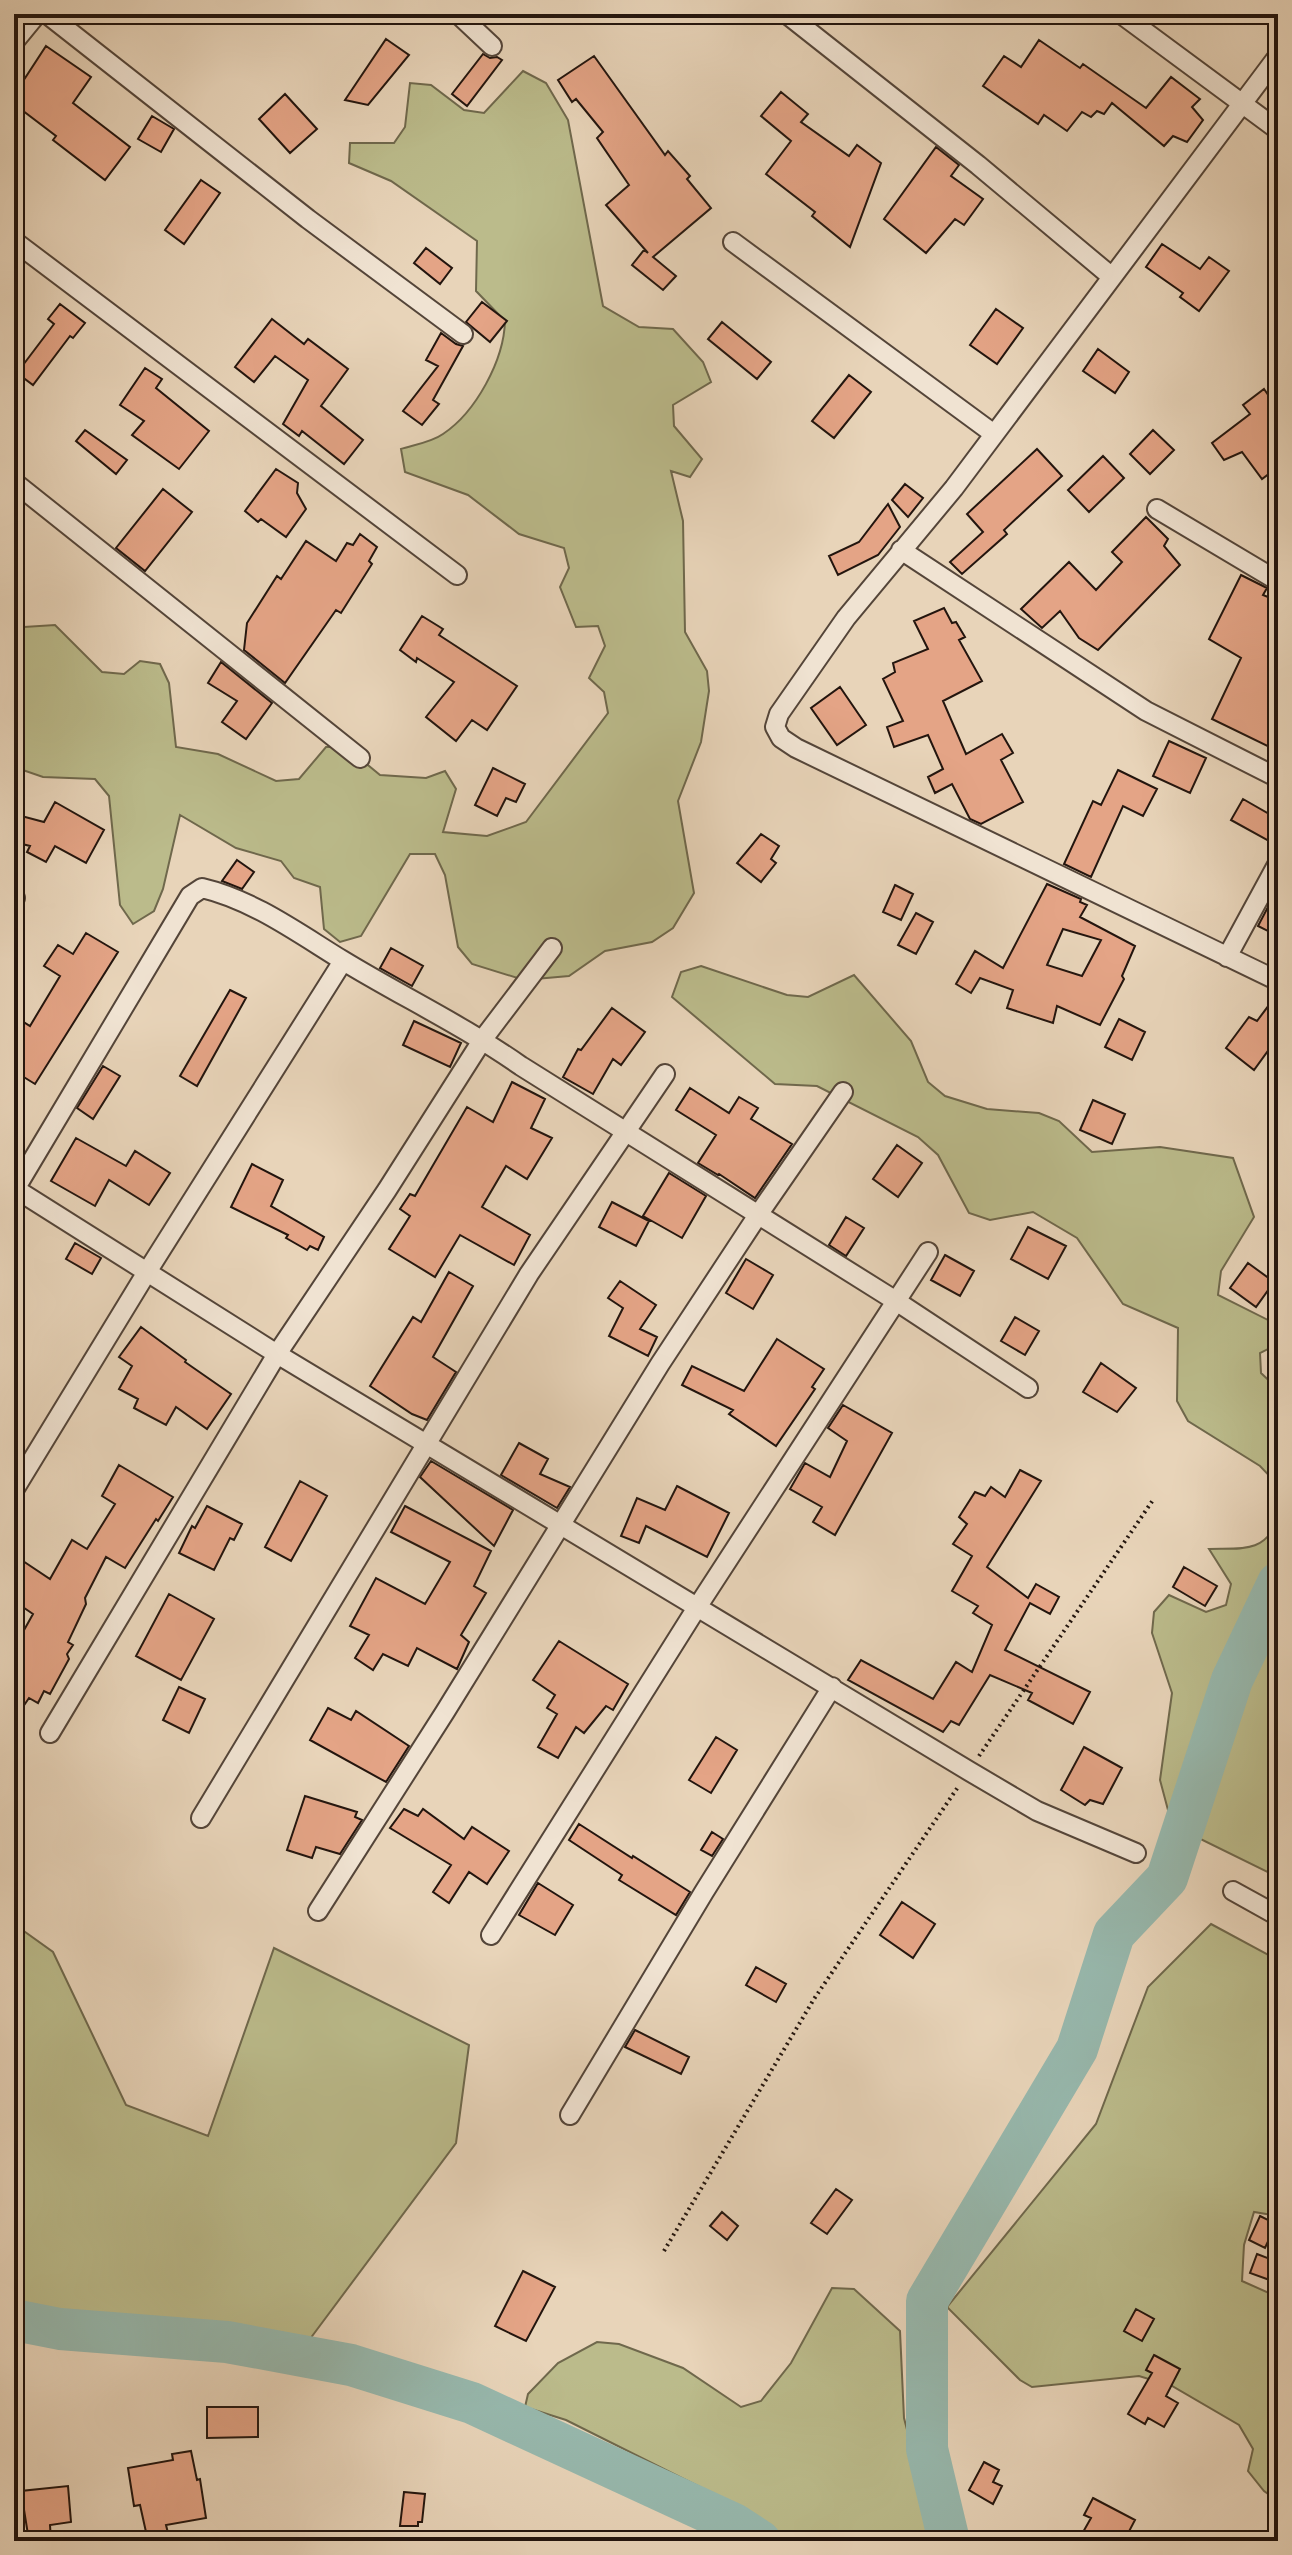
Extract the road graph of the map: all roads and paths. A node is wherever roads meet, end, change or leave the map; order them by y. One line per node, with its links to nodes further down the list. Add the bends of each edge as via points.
1 (37, 14): 6 (street)
2 (47, 14): 14 (street)
3 (458, 14): 7 (street)
4 (1121, 14): 9 (street)
5 (788, 15): 13 (street)
6 (14, 42)
7 (492, 46)
8 (1278, 56): 9 (street)
9 (1243, 102): 10 (street); 13 (street)
10 (1278, 130)
11 (14, 241): 19 (street)
12 (733, 242): 15 (street)
13 (1112, 277): 15 (street)
14 (463, 334)
15 (994, 434): 18 (street)
16 (14, 482): 21 (street)
17 (1157, 509): 20 (street)
18 (901, 550): 22 (street, via 1146,711); 25 (street, via 779,714 775,727 781,738)
19 (457, 575)
20 (1278, 581)
21 (360, 758)
22 (1278, 778)
23 (1278, 863): 25 (street)
24 (552, 948): 28 (street)
25 (1227, 957): 27 (street)
26 (343, 961): 28 (street); 32 (street, via 289,925 216,891 202,888 190,896); 35 (street)
27 (1278, 981)
28 (483, 1039): 31 (street); 37 (street)
29 (665, 1074): 31 (street)
30 (843, 1092): 33 (street)
31 (627, 1132): 33 (street); 39 (street, via 529,1274)
32 (14, 1189): 35 (street)
33 (758, 1215): 36 (street); 42 (street)
34 (928, 1252): 36 (street)
35 (147, 1272): 37 (street); 40 (street)
36 (896, 1301): 38 (street); 43 (street)
37 (277, 1354): 39 (street); 45 (street)
38 (1028, 1388)
39 (427, 1443): 42 (street); 47 (street)
40 (14, 1490)
41 (1153, 1500): 46 (path)
42 (560, 1526): 43 (street); 50 (street)
43 (696, 1609): 44 (street); 52 (street)
44 (832, 1687): 46 (street); 53 (street)
45 (50, 1733)
46 (969, 1771): 48 (street, via 1037,1811); 54 (path, via 814,1999)
47 (201, 1818)
48 (1136, 1853)
49 (1233, 1891): 51 (street)
50 (318, 1911)
51 (1278, 1916)
52 (491, 1935)
53 (570, 2115)
54 (664, 2251)

